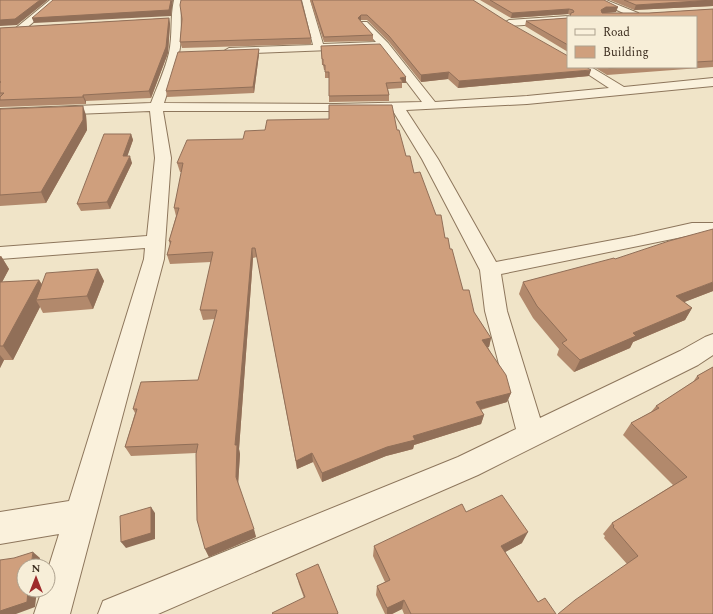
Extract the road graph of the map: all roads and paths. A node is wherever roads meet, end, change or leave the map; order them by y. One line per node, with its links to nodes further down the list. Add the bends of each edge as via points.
1 (55, 0): 8 (street, via 17,29)
2 (306, 0): 11 (street)
3 (599, 0): 5 (street, via 638,15)
4 (175, 13): 18 (street, via 177,53)
5 (612, 16)
6 (567, 19): 9 (street, via 506,21)
7 (364, 24): 10 (street)
8 (35, 28)
9 (527, 34)
10 (384, 45): 11 (street); 17 (street)
11 (319, 48): 12 (street)
12 (220, 51)
13 (585, 68): 15 (street)
14 (713, 82): 15 (street)
15 (622, 91): 17 (street)
16 (397, 106): 17 (street); 18 (street); 23 (street, via 448,191)
17 (431, 106)
18 (156, 107): 19 (street); 21 (street, via 163,158)
19 (0, 113)
20 (713, 229): 23 (street, via 692,229)
21 (156, 241): 22 (street); 26 (street, via 154,259)
22 (0, 253)
23 (490, 270): 25 (street, via 496,312)
24 (713, 343): 25 (street, via 689,358)
25 (531, 435): 29 (street, via 468,466)
26 (81, 515): 27 (street); 28 (street)
27 (0, 528)
28 (52, 614)
29 (116, 614)

